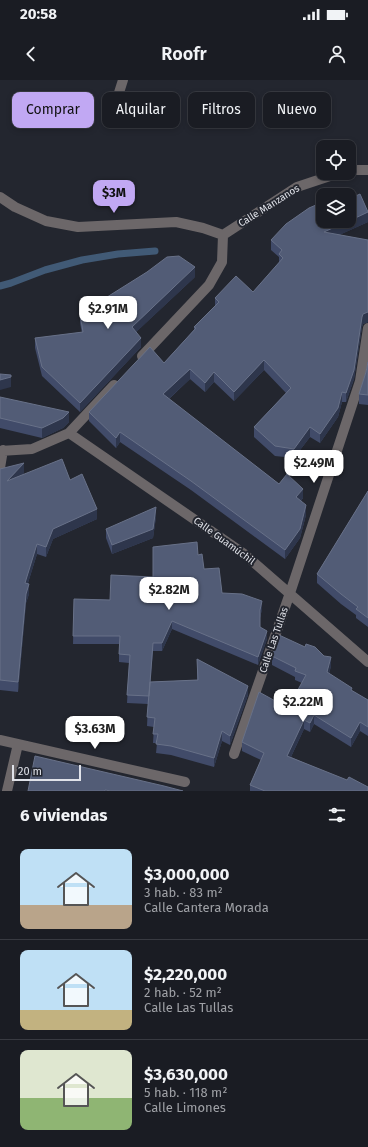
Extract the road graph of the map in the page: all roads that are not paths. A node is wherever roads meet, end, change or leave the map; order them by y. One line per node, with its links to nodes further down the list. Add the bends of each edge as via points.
1 (122, 80): 2 (street)
2 (119, 92)
3 (356, 170): 4 (street)
4 (368, 170)
5 (318, 180): 7 (street, Calle Manzanos, via 297,187)
6 (0, 197): 7 (street, via 46,221 78,227 176,222)
7 (223, 235): 9 (street, via 222,262 209,285)
8 (368, 328): 11 (street)
9 (134, 365)
10 (123, 376): 12 (street)
11 (364, 381): 15 (street, Calle Las Tullas)
12 (69, 433): 13 (street, via 32,449); 15 (street, Calle Guamúchil, via 243,553)
13 (1, 451): 14 (street)
14 (0, 468)
15 (290, 593): 16 (street, Calle Guamúchil); 19 (street, Calle Las Tullas)
16 (368, 662)
17 (0, 740): 18 (street)
18 (18, 744): 20 (street); 21 (street)
19 (234, 754)
20 (186, 782)
21 (7, 791)

